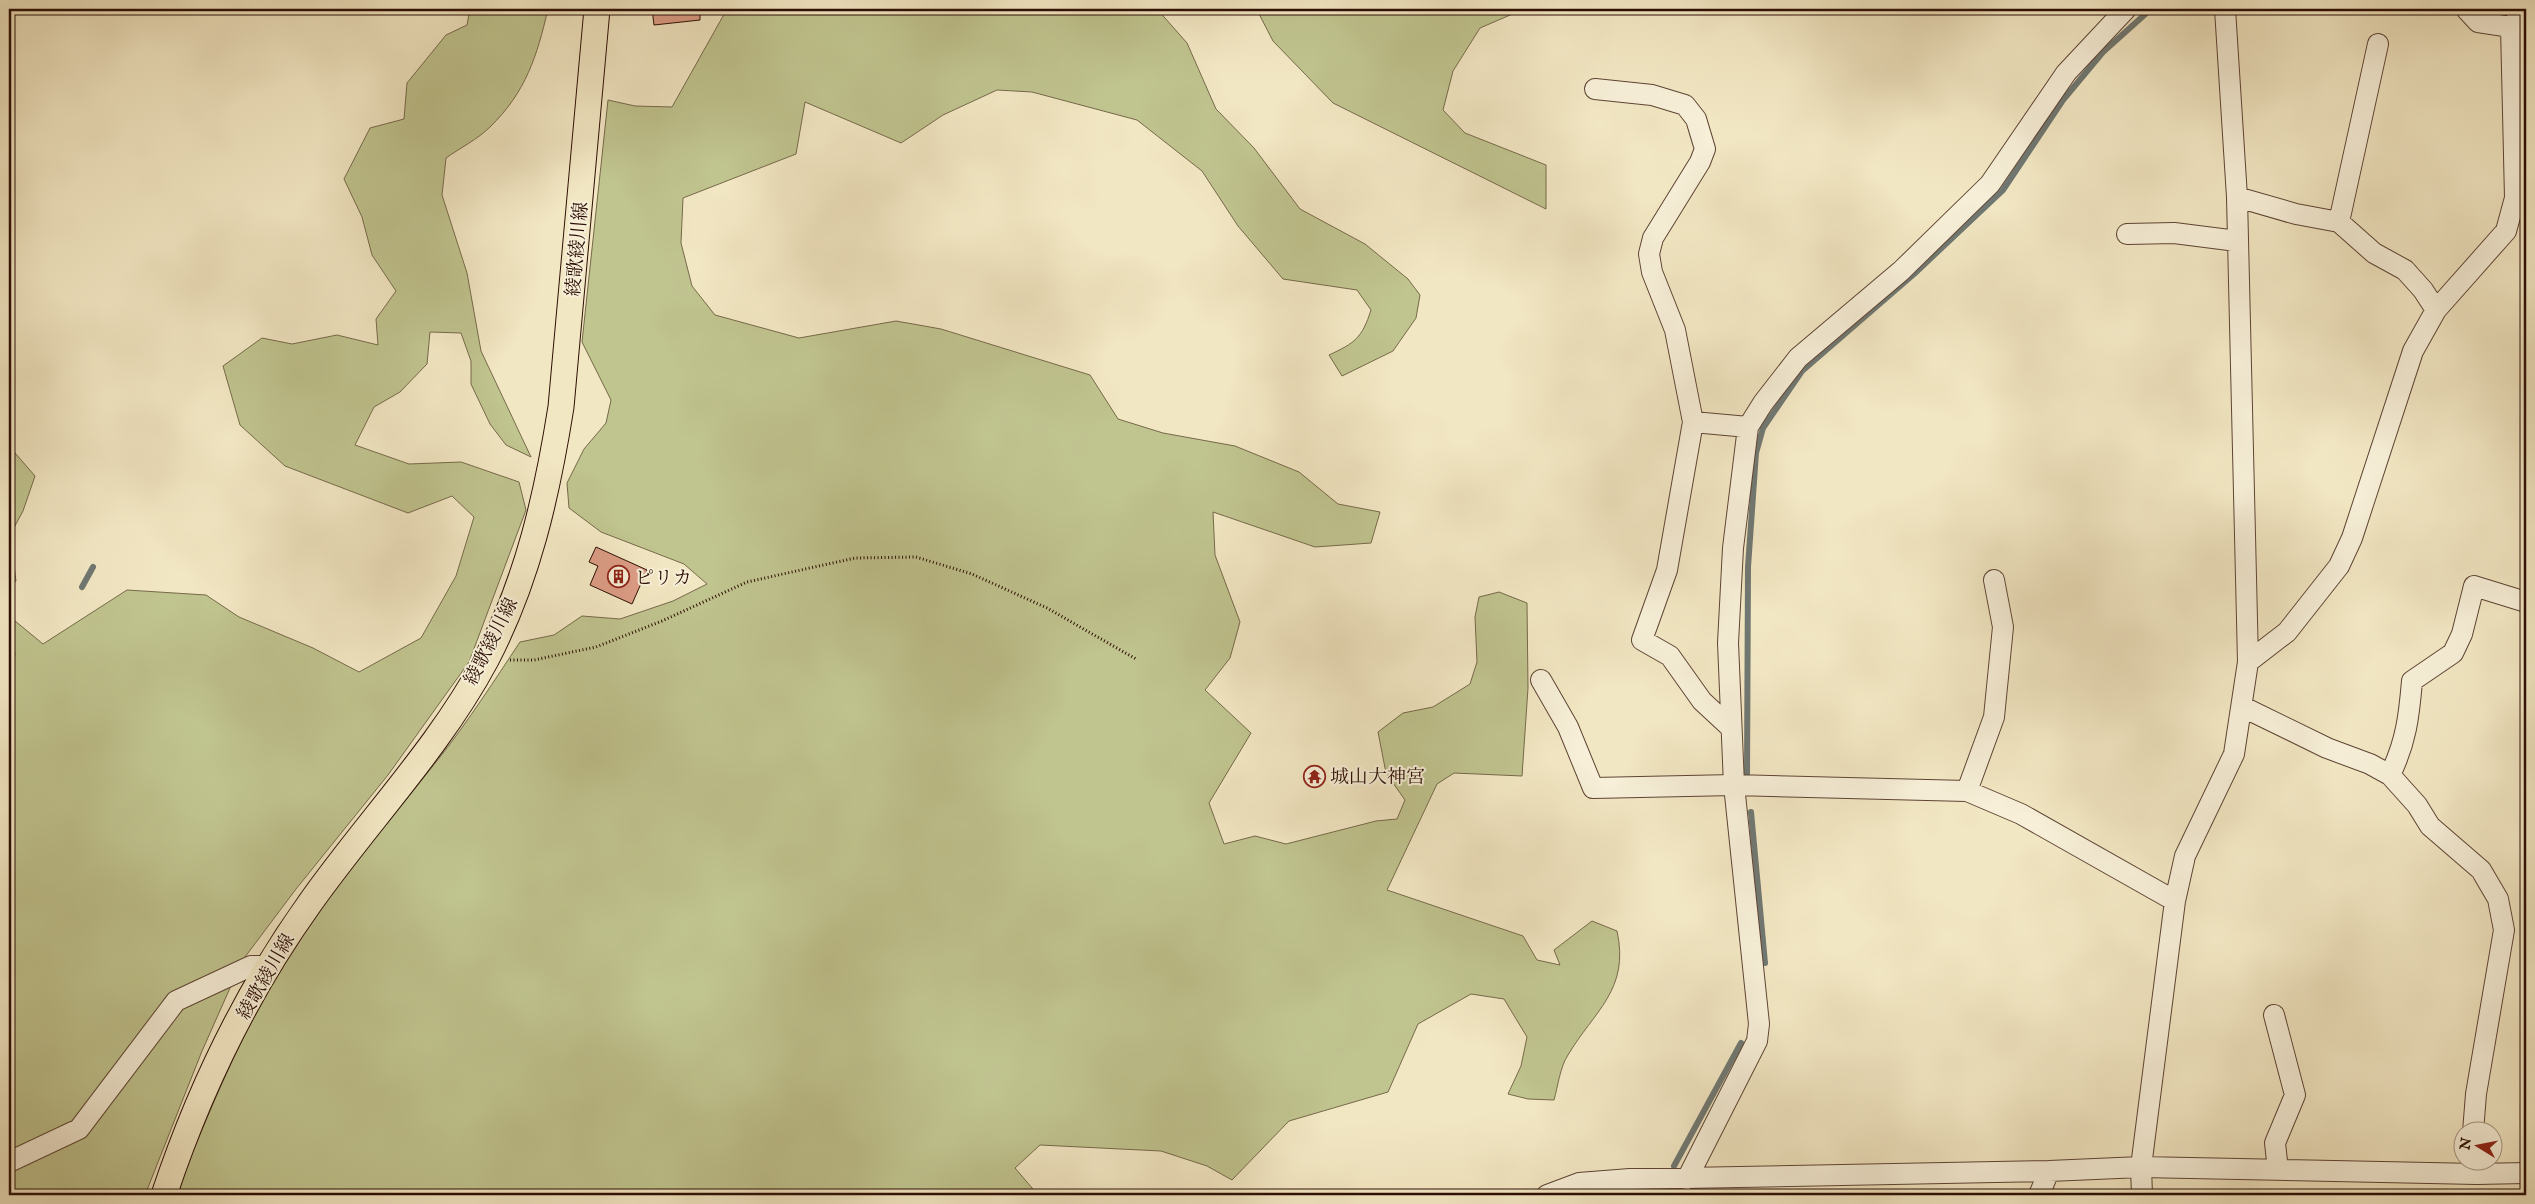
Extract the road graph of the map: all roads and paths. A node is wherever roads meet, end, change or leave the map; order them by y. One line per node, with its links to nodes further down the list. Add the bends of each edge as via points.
1 (597, 9): 19 (main road, 綾歌綾川線, via 561,408 551,473 524,571)
2 (2126, 9): 15 (street, via 2066,73 1990,184 1901,270 1798,358)
3 (2224, 9): 9 (street)
4 (2466, 9): 6 (street, via 2478,22)
5 (2524, 9): 6 (street)
6 (2511, 27): 13 (street, via 2515,198 2506,231)
7 (2378, 44): 10 (street)
8 (1594, 89): 14 (street, via 1652,96 1685,105 1696,119 1705,149 1653,238 1649,254 1652,272 1675,330)
9 (2236, 196): 10 (street, via 2296,214); 12 (street)
10 (2339, 222): 13 (street, via 2374,253 2405,270)
11 (2126, 234): 12 (street, via 2174,233)
12 (2237, 241): 20 (street)
13 (2436, 310): 20 (street, via 2413,351 2352,538 2339,566 2287,632)
14 (1693, 422): 15 (street); 23 (street, via 1667,570 1642,640 1670,656 1702,701)
15 (1748, 427): 23 (street, via 1733,548 1728,643)
16 (1994, 580): 26 (street, via 2003,627 1994,717)
17 (2526, 602): 24 (street, via 2474,586 2462,634 2452,653 2412,681 2409,720 2402,749)
18 (1136, 659): 19 (path, via 1047,608 972,574 916,557 855,558 747,582 596,647 534,660)
19 (486, 660): 28 (main road, 綾歌綾川線, via 431,745 308,905)
20 (2248, 662): 22 (street)
21 (1541, 680): 25 (street, via 1568,727 1593,788)
22 (2243, 707): 24 (street); 27 (street, via 2234,754 2185,856)
23 (1730, 727): 25 (street)
24 (2390, 775): 30 (street, via 2417,805 2430,826 2481,870 2498,899 2504,930 2476,1094)
25 (1734, 785): 26 (street); 38 (street, via 1757,1041)
26 (1967, 790): 27 (street, via 2021,814)
27 (2175, 901): 32 (street)
28 (268, 966): 31 (street, via 251,966 176,1001 79,1128); 39 (main road, 綾歌綾川線, via 222,1054)
29 (2274, 1015): 34 (street, via 2295,1095 2275,1143)
30 (2475, 1122)
31 (9, 1162)
32 (2141, 1167): 34 (street); 35 (street); 42 (street)
33 (2452, 1168): 34 (street)
34 (2278, 1170)
35 (2049, 1171): 38 (street); 41 (street)
36 (2502, 1171): 37 (street)
37 (2526, 1173)
38 (1687, 1180): 40 (street, via 1630,1179 1579,1183)
39 (164, 1195)
40 (1547, 1195)
41 (2039, 1195)
42 (2142, 1195)

